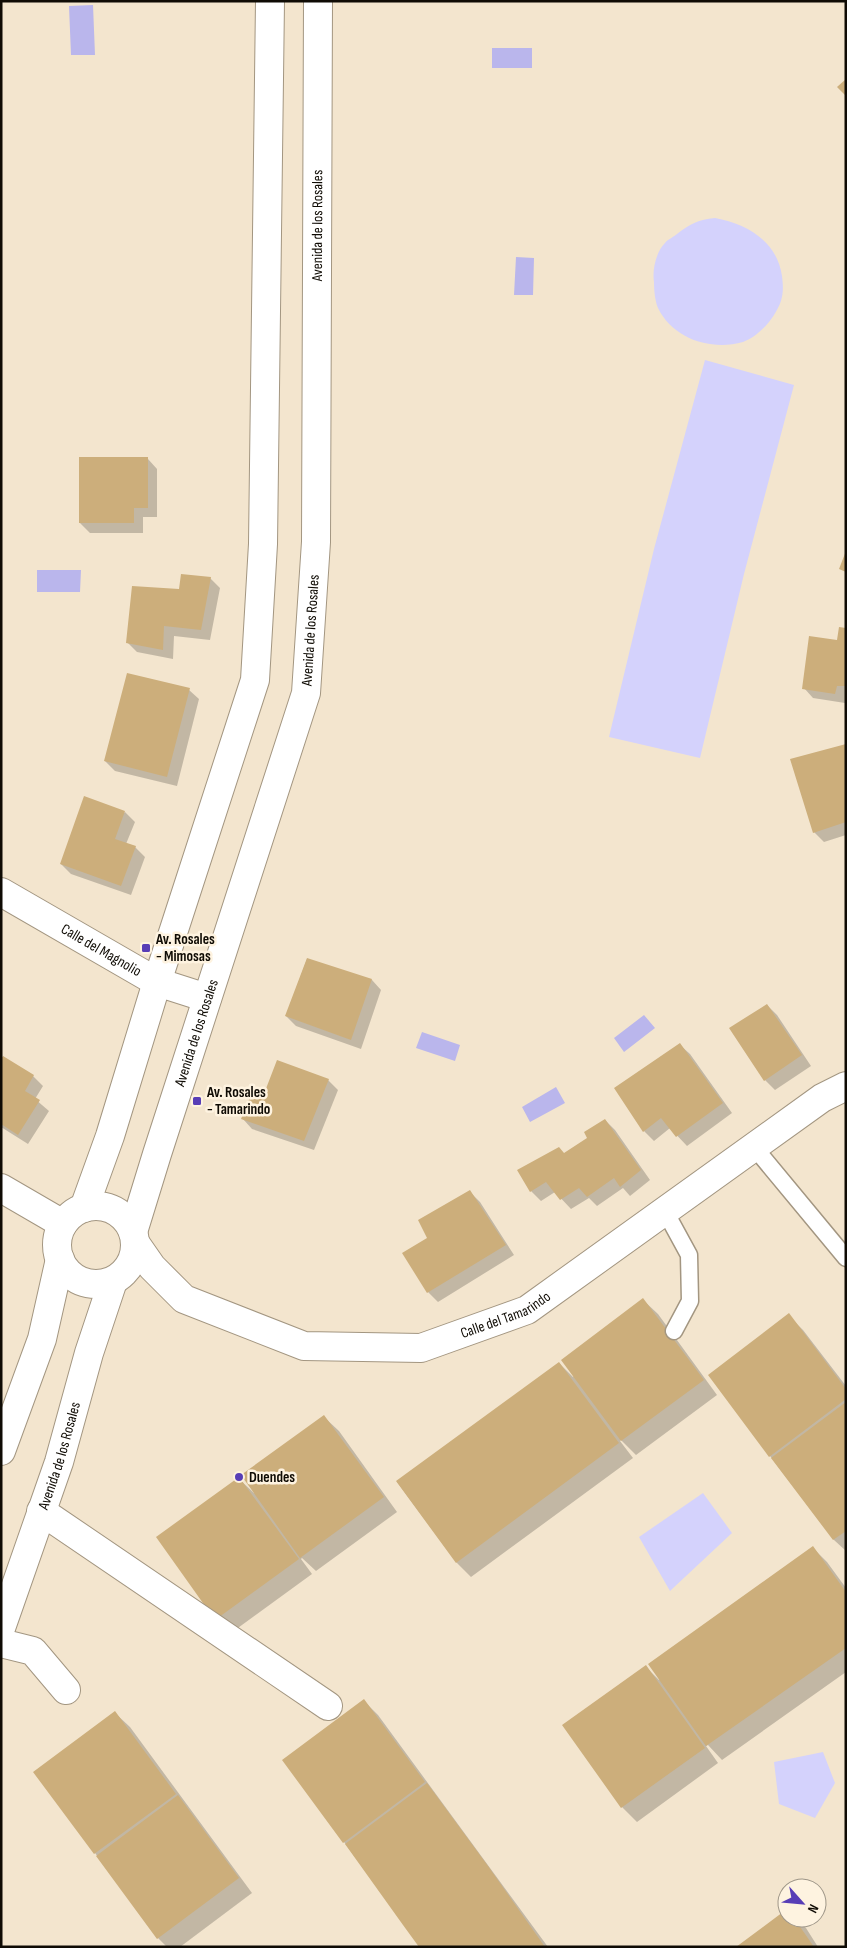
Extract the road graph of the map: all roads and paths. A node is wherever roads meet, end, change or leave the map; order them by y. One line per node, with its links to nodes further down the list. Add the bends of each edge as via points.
1 (270, 1): 4 (street, via 263,544 255,680)
2 (318, 1): 5 (street, Avenida de los Rosales, via 316,542 306,693)
3 (1, 892): 4 (street, Calle del Magnolio)
4 (157, 982): 5 (street, Calle del Magnolio); 9 (street, via 110,1136)
5 (207, 998): 12 (street, Avenida de los Rosales)
6 (846, 1086): 7 (street, Calle del Tamarindo, via 822,1098)
7 (754, 1147): 10 (street, Calle del Tamarindo); 13 (lane)
8 (1, 1188): 11 (street)
9 (84, 1208): 11 (street); 12 (street, via 102,1207 119,1213 128,1222)
10 (665, 1211): 12 (street, Calle del Tamarindo, via 527,1310 422,1348 304,1346 184,1299 152,1267); 16 (lane, via 689,1255 690,1301)
11 (63, 1224): 14 (street, via 58,1236)
12 (134, 1238): 15 (street, via 134,1256 130,1266)
13 (846, 1258)
14 (60, 1259): 15 (street, via 75,1278 100,1284); 17 (street, via 42,1339)
15 (113, 1281): 18 (street, Avenida de los Rosales)
16 (674, 1331)
17 (1, 1450)
18 (42, 1511): 19 (street, Avenida de los Rosales); 22 (street)
19 (1, 1628)
20 (1, 1644): 21 (street, via 33,1651)
21 (66, 1690)
22 (328, 1706)

